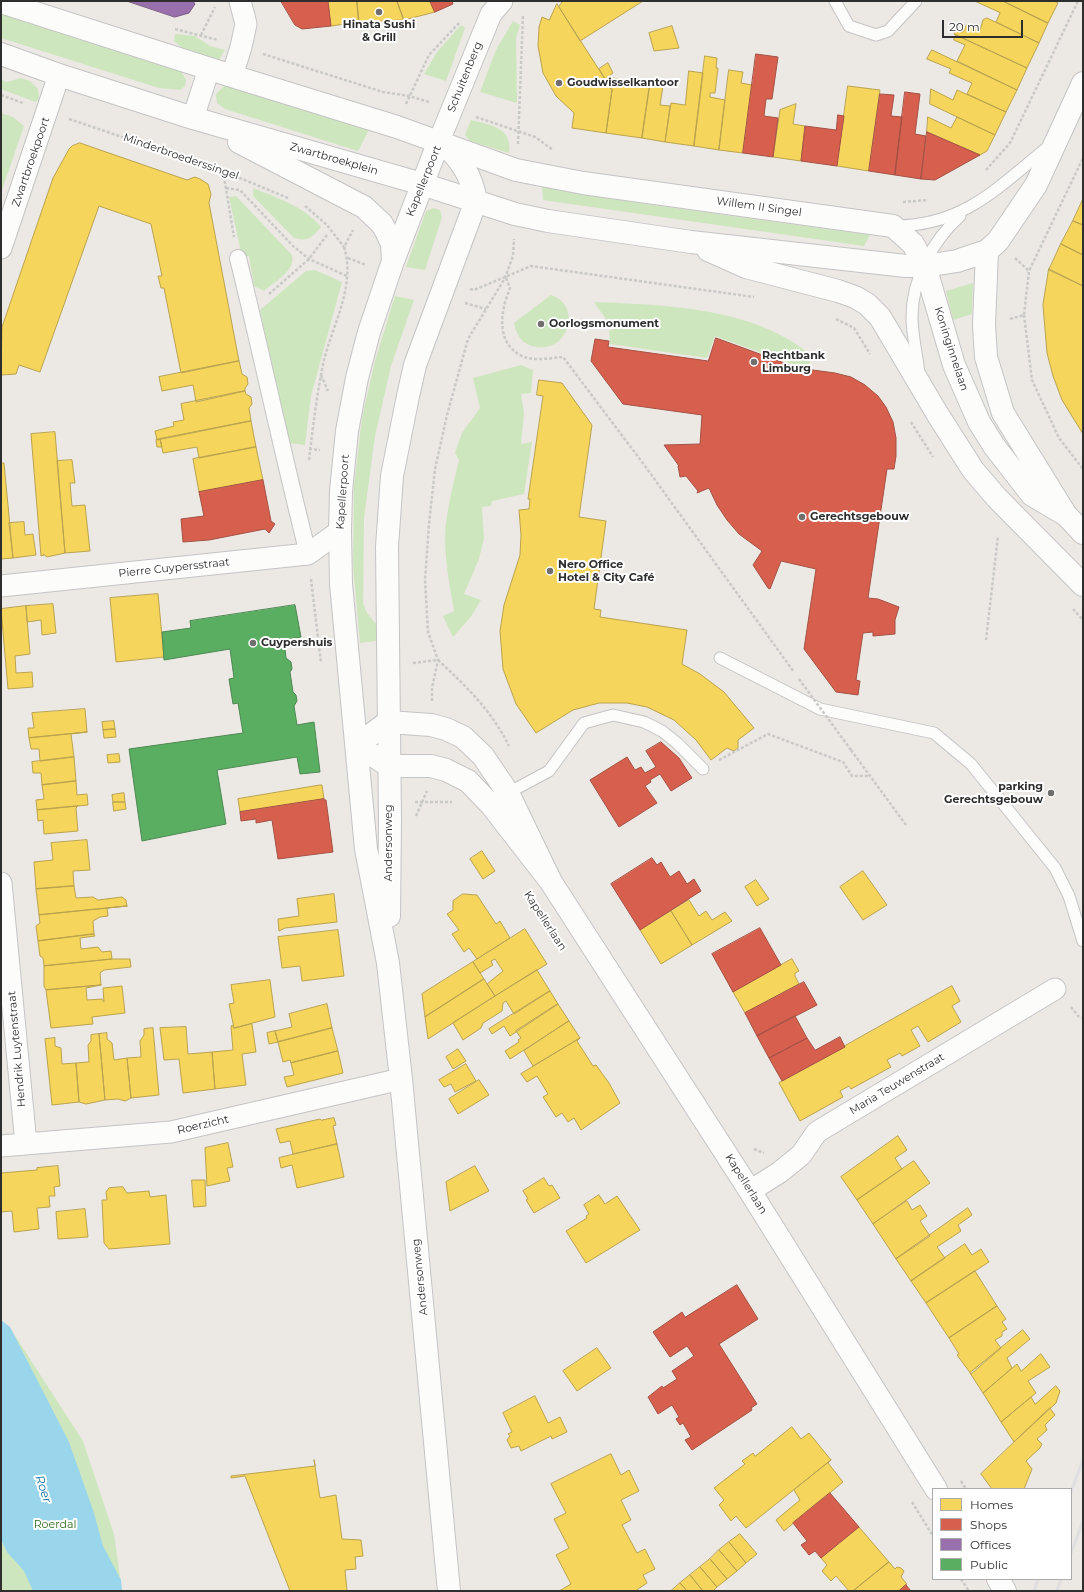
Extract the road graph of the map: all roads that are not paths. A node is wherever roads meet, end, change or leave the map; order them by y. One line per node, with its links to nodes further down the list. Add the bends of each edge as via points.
1 (240, 1): 9 (street, via 246,24)
2 (835, 1): 3 (lane, via 849,26 876,35 888,31)
3 (916, 1)
4 (1, 2): 7 (main road)
5 (497, 7): 13 (street, Schuitenberg)
6 (1, 54): 8 (main road)
7 (208, 69): 9 (main road); 11 (street)
8 (59, 75): 11 (main road); 19 (street, Zwartbroekpoort)
9 (232, 76): 13 (main road)
10 (1083, 84): 12 (main road, Willem II Singel)
11 (192, 118): 14 (main road, Zwartbroekplein); 22 (main road, via 337,191 364,208 382,224 387,233 392,244)
12 (1058, 139): 16 (lane, Willem II Singel); 20 (main road, Willem II Singel, via 1036,185 998,241)
13 (439, 141): 14 (main road, Kapellerpoort); 15 (main road, Kapellerpoort, via 451,150 466,170); 17 (main road, Willem II Singel, via 516,170 583,183)
14 (422, 184): 15 (main road, Zwartbroekplein); 22 (main road, Kapellerpoort)
15 (476, 201): 18 (main road, Willem II Singel, via 515,214 548,221); 32 (main road, via 415,366 394,470 389,501 387,547)
16 (968, 210): 17 (lane, Willem II Singel, via 926,224); 23 (lane, via 948,227)
17 (893, 226): 23 (main road, Koninginnelaan, via 913,244)
18 (691, 242): 23 (main road, Willem II Singel); 24 (main road, Willem II Singel, via 746,267 838,291 867,304 880,317)
19 (1, 248)
20 (987, 251): 23 (main road, Willem II Singel, via 957,261); 25 (main road, Koninginnelaan, via 984,325 986,356 1003,413)
21 (238, 258): 28 (street)
22 (393, 261): 26 (main road, Kapellerpoort, via 369,332 357,378 347,431)
23 (925, 266): 24 (lane, via 916,285 912,319); 25 (main road, Koninginnelaan, via 954,365 979,422 1032,496)
24 (921, 383): 29 (main road, via 973,470 997,498)
25 (1066, 515): 27 (main road, Koninginnelaan)
26 (340, 530): 28 (street); 33 (main road, Kapellerpoort, via 341,584)
27 (1083, 533)
28 (308, 554): 30 (street, Pierre Cuypersstraat)
29 (1083, 585)
30 (1, 586)
31 (720, 658): 39 (lane, via 820,709 934,733 971,764 1055,868 1069,896)
32 (388, 722): 33 (main road); 34 (main road, Andersonweg); 36 (main road, Kapellerlaan, via 431,725 463,737 483,756)
33 (357, 745): 34 (main road); 40 (main road, Andersonweg, via 366,849)
34 (389, 766): 37 (main road, Kapellerlaan, via 431,766 468,781 492,806); 40 (main road, Andersonweg)
35 (703, 769): 36 (lane, via 662,731 644,722 613,715 584,723 549,771)
36 (508, 793): 37 (main road, Kapellerlaan)
37 (551, 882): 45 (main road, Kapellerlaan)
38 (1, 883): 43 (street, Hendrik Luytenstraat)
39 (1083, 941)
40 (388, 963): 42 (main road, Andersonweg)
41 (1055, 989): 45 (street, Maria Teuwenstraat, via 817,1132 801,1155)
42 (401, 1078): 43 (street, Roerzicht, via 171,1132); 48 (main road, Andersonweg)
43 (26, 1144): 44 (street, Roerzicht)
44 (1, 1146)
45 (750, 1191): 46 (main road, Kapellerlaan)
46 (935, 1488)
47 (999, 1580): 49 (main road)
48 (449, 1591)
49 (1005, 1591)

